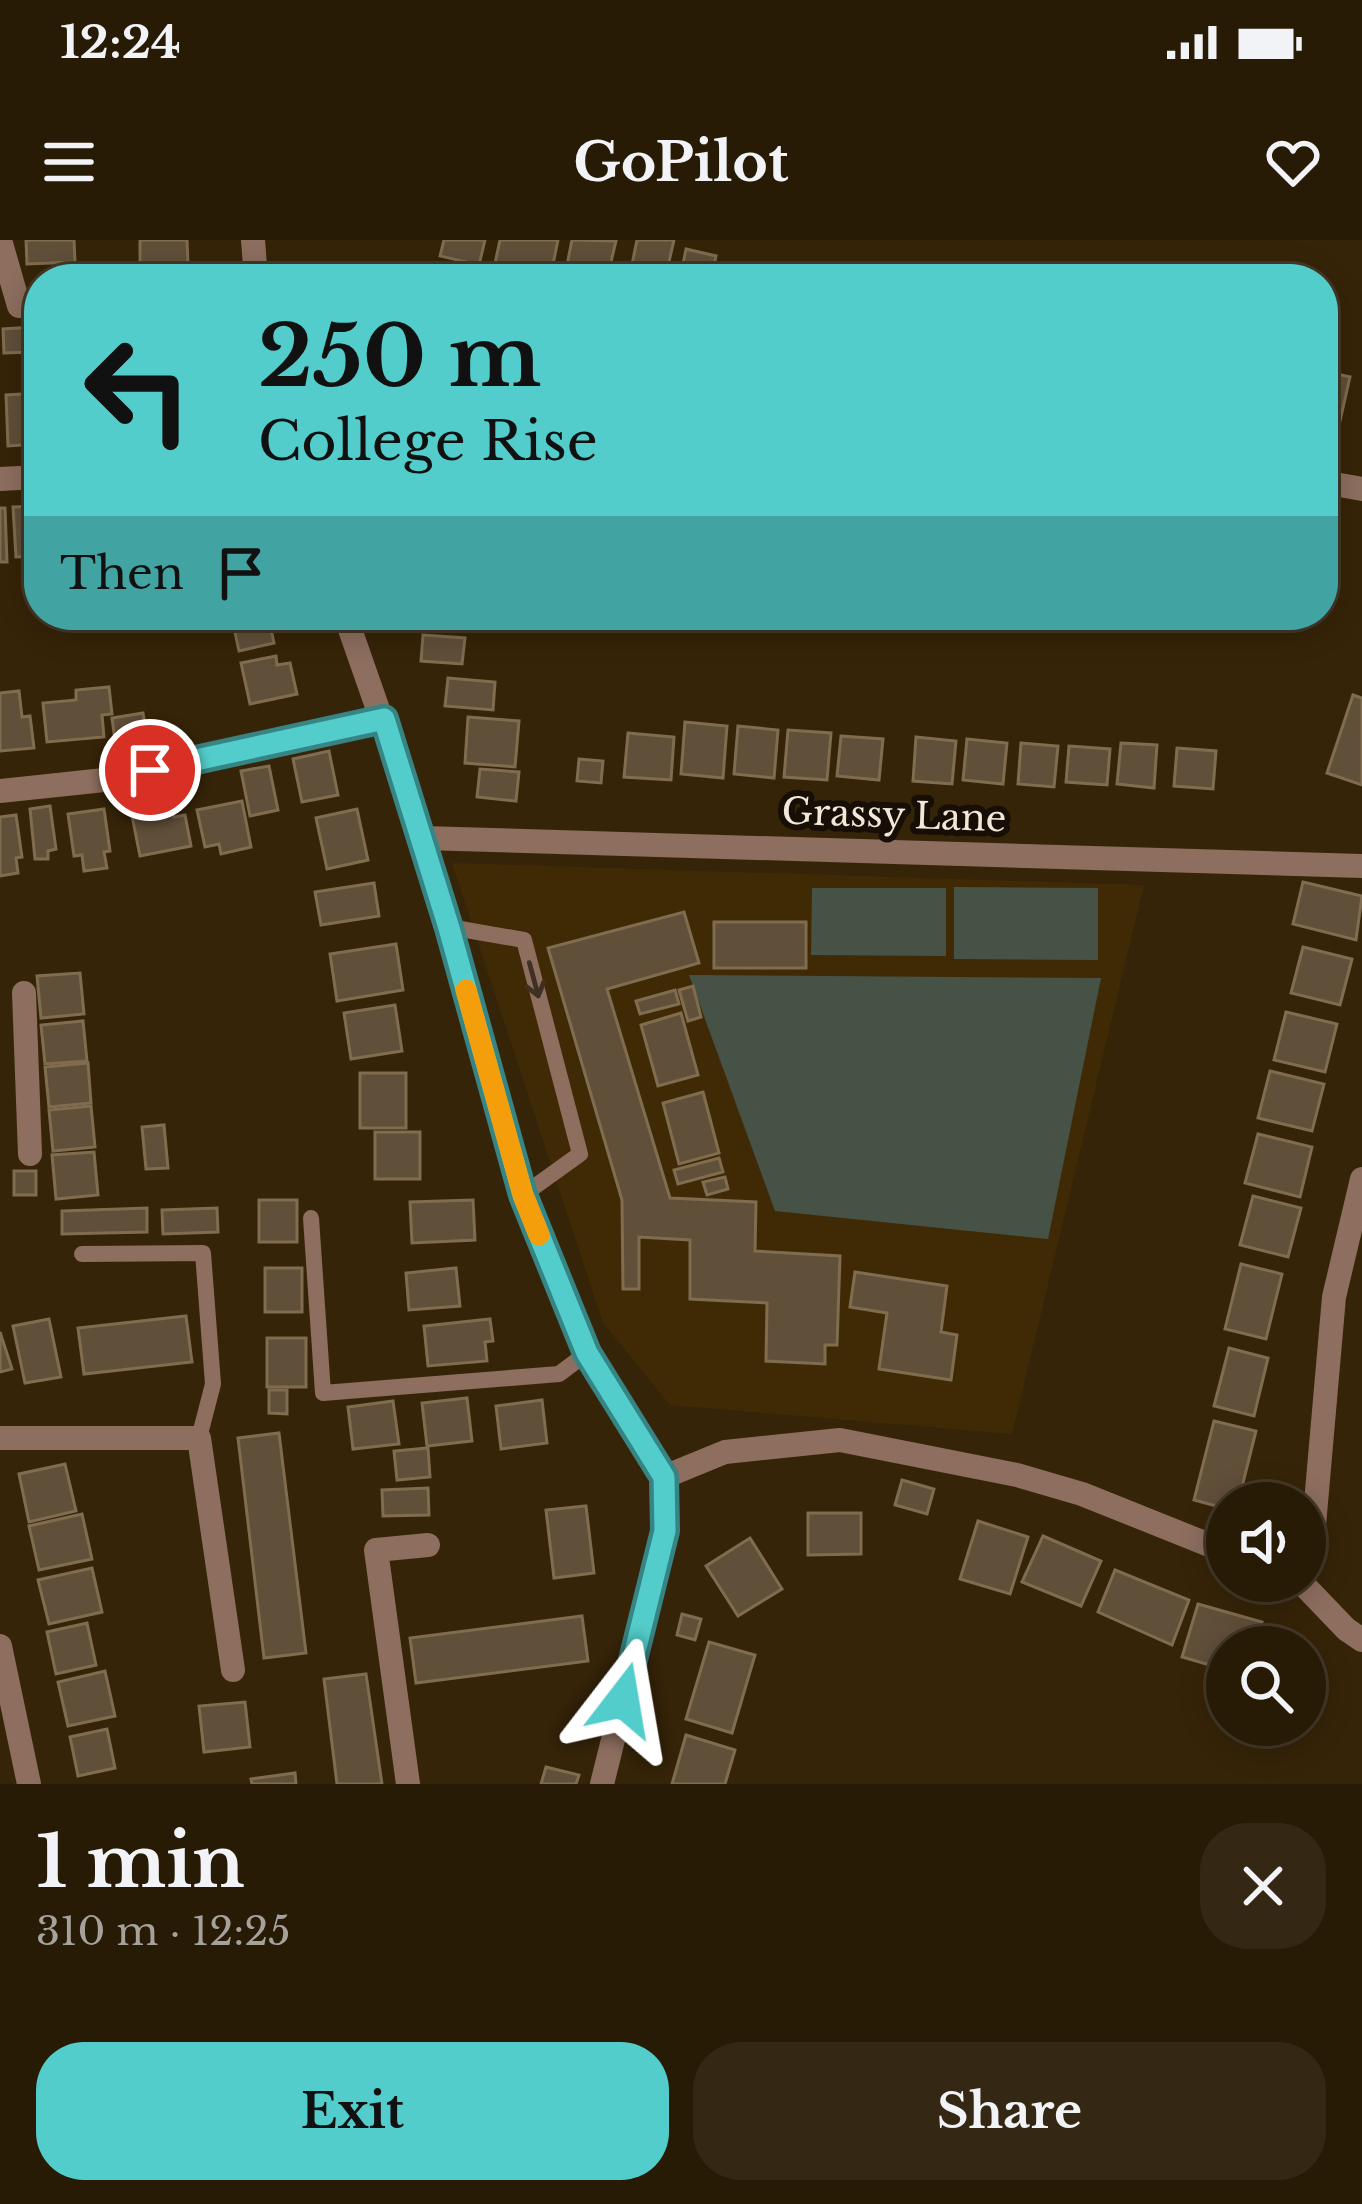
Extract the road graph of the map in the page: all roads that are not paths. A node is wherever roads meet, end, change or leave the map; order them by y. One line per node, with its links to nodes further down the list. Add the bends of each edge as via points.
1 (0, 240): 2 (street)
2 (24, 306)
3 (351, 630): 4 (street)
4 (384, 719): 5 (street, via 104,780); 6 (street)
5 (0, 791)
6 (423, 838): 7 (street, Grassy Lane); 8 (street)
7 (1362, 866)
8 (449, 928): 14 (street); 14 (lane, one-way to 14, via 524,940 580,1154)
9 (24, 993): 10 (street)
10 (26, 1066): 11 (street); 12 (street)
11 (0, 1068)
12 (30, 1154)
13 (1362, 1179): 21 (street, via 1334,1297)
14 (523, 1195): 17 (street)
15 (311, 1218): 17 (lane, via 323,1393 560,1374)
16 (82, 1253): 19 (lane, via 203,1253 214,1384)
17 (587, 1353): 20 (street)
18 (0, 1438): 19 (street)
19 (200, 1438): 27 (street)
20 (664, 1477): 22 (street, via 724,1452 840,1440 1017,1474); 30 (street, via 665,1531)
21 (1318, 1482)
22 (1206, 1544)
23 (428, 1545): 29 (street, via 376,1550)
24 (1320, 1602): 25 (street)
25 (1362, 1640)
26 (0, 1646): 28 (street)
27 (232, 1670)
28 (29, 1784)
29 (408, 1784)
30 (602, 1784)

